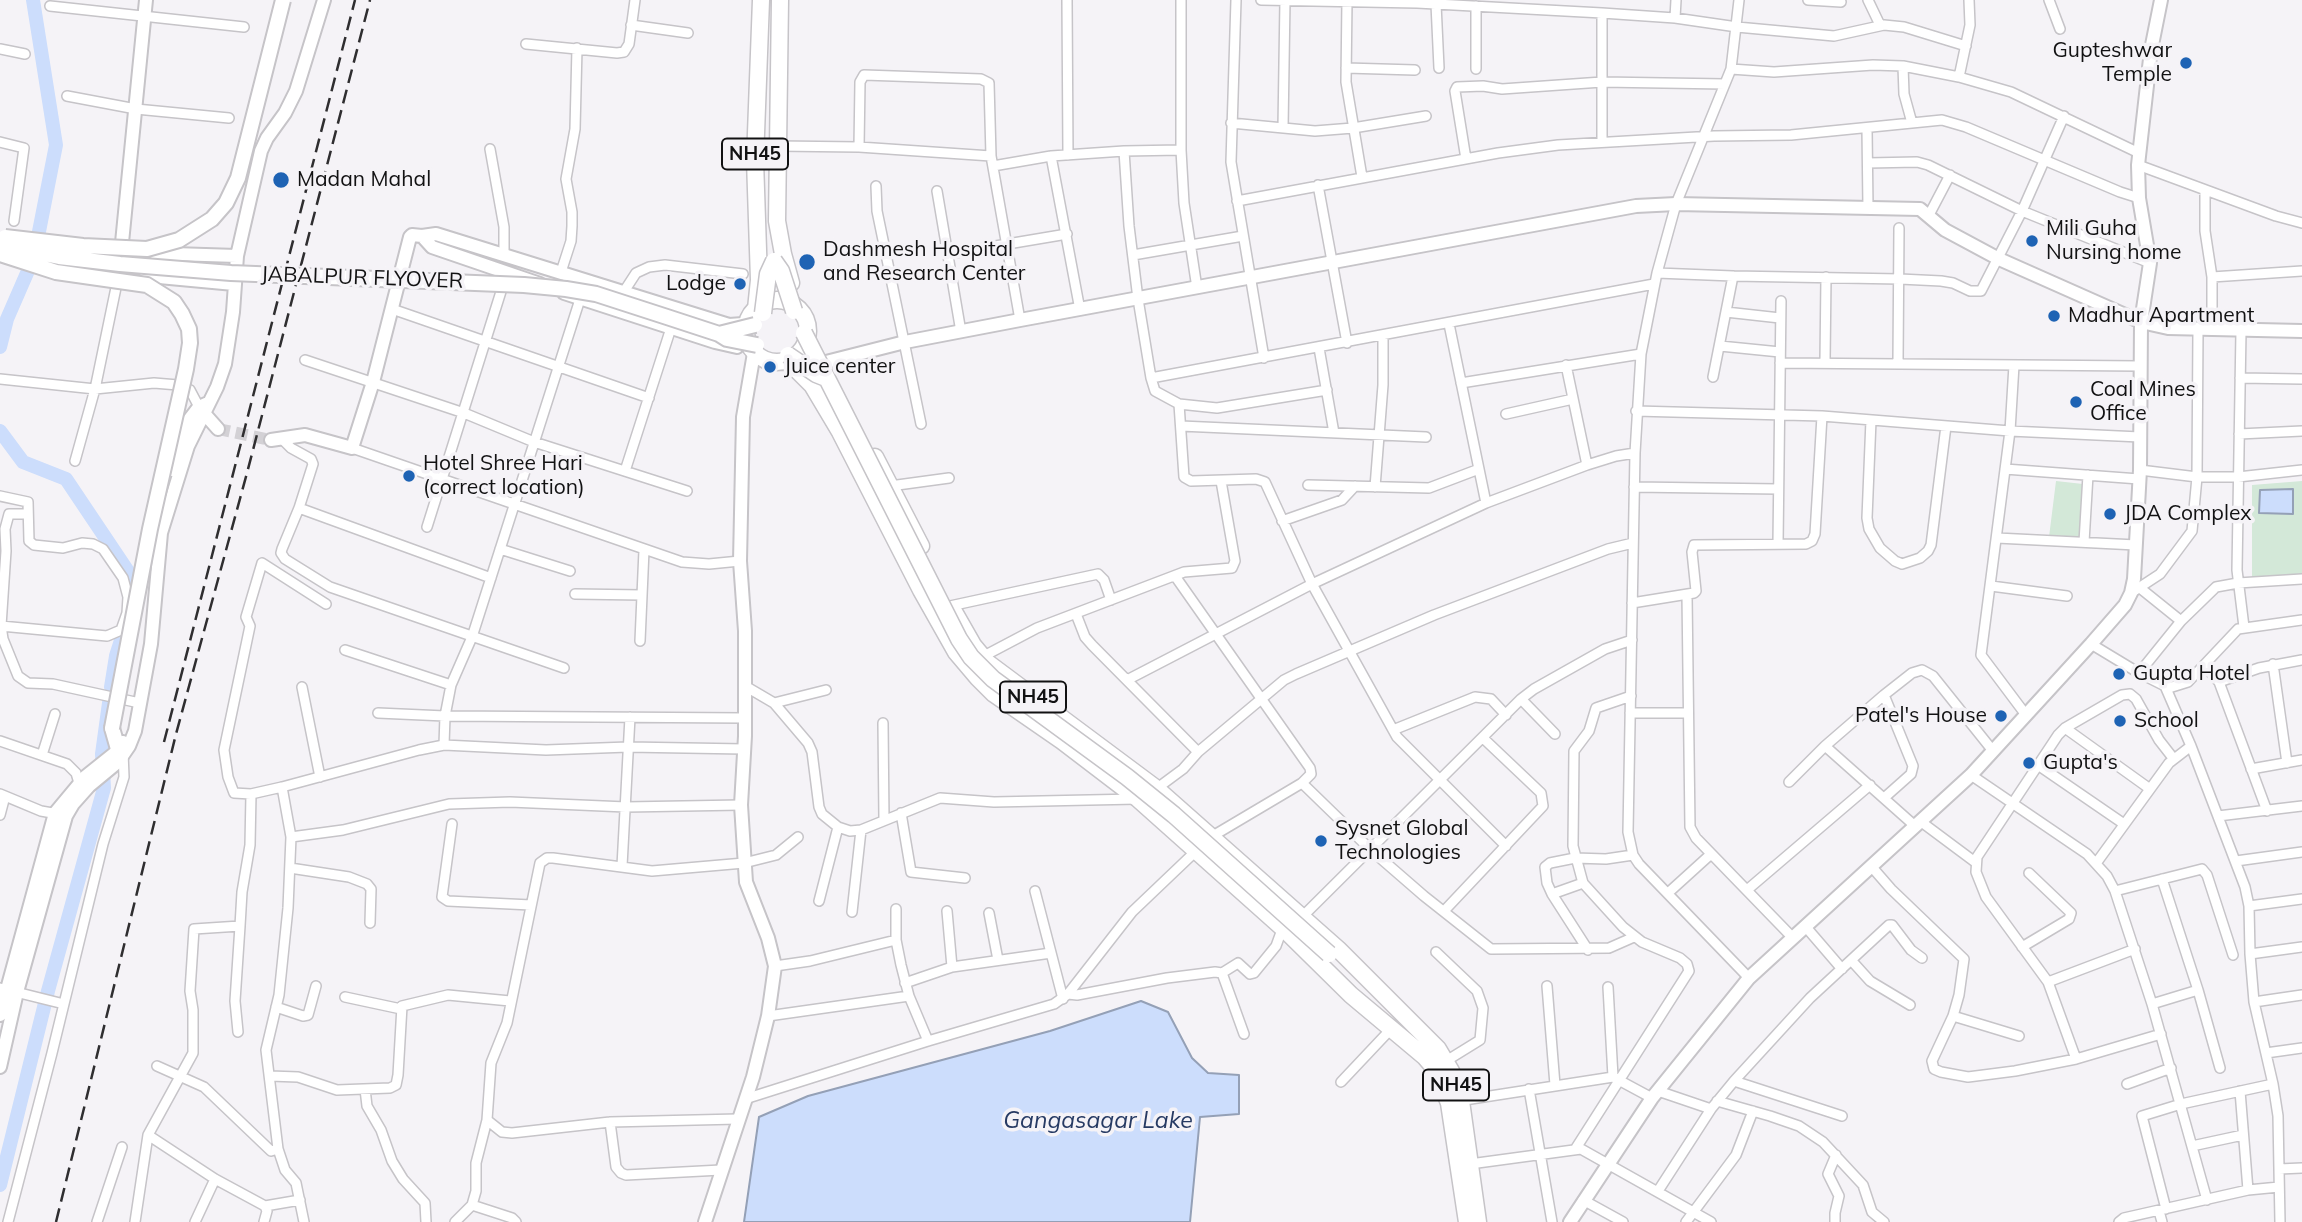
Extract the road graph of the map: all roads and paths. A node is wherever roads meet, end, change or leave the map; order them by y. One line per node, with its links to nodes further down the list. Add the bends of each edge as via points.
1 (146, 0): 27 (street)
2 (283, 0): 89 (main road, bridge, via 238,178 212,219 179,240 147,249 83,246)
3 (324, 0): 101 (street, via 296,91 261,151)
4 (635, 0): 29 (street)
5 (761, 0): 129 (highway, NH45)
6 (773, 0): 103 (highway, via 770,215)
7 (780, 0): 62 (highway, NH45)
8 (1067, 0): 67 (street)
9 (1181, 0): 66 (street)
10 (1236, 0): 54 (street)
11 (1261, 0): 12 (street)
12 (1285, 0): 20 (street); 56 (street)
13 (1676, 0): 28 (street)
14 (1739, 0): 32 (street)
15 (1808, 0): 22 (street)
16 (1868, 0): 30 (street)
17 (1969, 0): 36 (street)
18 (2049, 0): 33 (street)
19 (2161, 0): 70 (street)
20 (1347, 1): 21 (street); 41 (street)
21 (1417, 1): 23 (street)
22 (1840, 2)
23 (1436, 4): 25 (street); 42 (street)
24 (50, 6): 27 (street)
25 (1476, 6): 26 (street); 43 (street)
26 (1602, 13): 28 (street); 47 (street)
27 (145, 16): 31 (street); 50 (street)
28 (1675, 18): 32 (street)
29 (631, 25): 34 (street); 37 (street, via 624,52)
30 (1881, 25): 32 (street, via 1841,36); 36 (street, via 1904,27)
31 (244, 27)
32 (1737, 27): 44 (street)
33 (2060, 29)
34 (688, 33)
35 (526, 44): 37 (street)
36 (1966, 46): 46 (street)
37 (577, 48): 108 (street, via 575,129 566,179 571,241)
38 (0, 49): 39 (street)
39 (25, 54)
40 (1903, 66): 44 (street, via 1774,72); 46 (street); 55 (street)
41 (1346, 68): 45 (street); 57 (street)
42 (1439, 68)
43 (1476, 69)
44 (1731, 69): 48 (street)
45 (1415, 70)
46 (1959, 77): 52 (street, via 2011,92)
47 (1602, 82): 48 (street); 61 (street); 69 (street, via 1457,88)
48 (1725, 84): 59 (street)
49 (67, 96): 50 (street)
50 (136, 109): 53 (street); 97 (street)
51 (1426, 116): 57 (street)
52 (2064, 116): 70 (street); 71 (street)
53 (229, 118)
54 (1231, 123): 56 (street); 81 (street)
55 (1912, 123): 58 (street); 71 (street, via 1942,120)
56 (1283, 128): 57 (street)
57 (1353, 128): 75 (street)
58 (1867, 129): 59 (street); 73 (street)
59 (1703, 138): 61 (street); 82 (street)
60 (0, 142): 86 (street, via 24,148)
61 (1602, 142): 69 (street)
62 (777, 146): 63 (street); 126 (highway, NH45, via 780,239)
63 (859, 147): 72 (street); 72 (street, via 860,82 864,75 981,79 990,88)
64 (490, 149): 99 (street, via 504,227)
65 (1124, 150): 66 (street); 67 (street); 100 (street)
66 (1181, 150): 95 (street)
67 (1068, 155): 68 (street)
68 (1051, 156): 72 (street); 90 (street)
69 (1466, 159): 75 (street)
70 (2139, 159): 79 (street); 80 (street)
71 (2045, 160): 80 (street); 84 (street)
72 (992, 161): 93 (street)
73 (1868, 163): 74 (street, via 1917,162); 83 (street)
74 (1950, 175): 84 (street); 85 (street)
75 (1362, 177): 76 (street)
76 (1318, 185): 81 (street); 105 (street)
77 (876, 186): 144 (street, via 877,211)
78 (937, 191): 98 (street)
79 (2204, 191): 87 (street); 114 (street)
80 (2139, 198): 104 (street)
81 (1237, 201): 92 (street)
82 (1676, 204): 83 (street); 105 (street, via 1636,206); 110 (street)
83 (1868, 208): 85 (street, via 1910,207)
84 (2022, 211): 102 (street); 104 (street)
85 (1929, 215): 102 (street, via 1945,230)
86 (14, 221)
87 (2302, 223)
88 (1899, 228): 116 (street)
89 (0, 234): 97 (street, bridge)
90 (1067, 234): 93 (street); 127 (street)
91 (422, 236): 99 (street, via 436,234); 106 (street, via 432,247); 125 (street, via 410,237)
92 (1243, 236): 95 (street); 115 (street)
93 (1006, 243): 98 (street); 131 (street)
94 (0, 245): 141 (main road, JABALPUR FLYOVER, bridge, via 59,257 231,273 566,289 596,294)
95 (1189, 246): 100 (street); 120 (street)
96 (0, 253): 109 (street, bridge); 301 (main road, bridge, via 56,272 148,285 174,302 189,329 186,369 112,728)
97 (122, 253): 101 (street); 109 (street)
98 (948, 254): 140 (street)
99 (504, 255): 108 (street)
100 (1133, 255): 123 (street)
101 (237, 256): 118 (street)
102 (1998, 258): 116 (street, via 1983,288 1976,292 1953,283); 132 (street)
103 (774, 261): 126 (highway, bridge); 129 (highway, bridge)
104 (2150, 262): 132 (street)
105 (1332, 263): 115 (street); 145 (street)
106 (507, 271): 122 (street); 143 (street)
107 (2302, 271): 114 (street)
108 (561, 272): 117 (street)
109 (119, 273): 118 (street); 169 (street)
110 (1657, 273): 112 (street); 119 (street)
111 (744, 274): 121 (street, via 649,267 636,273)
112 (1733, 276): 113 (street); 128 (street)
113 (1826, 277): 116 (street); 154 (street)
114 (2212, 277): 137 (street)
115 (1250, 278): 120 (street); 152 (street)
116 (1900, 279): 155 (street)
117 (586, 281): 121 (street); 122 (street)
118 (234, 284): 174 (street, via 229,347 217,387)
119 (1654, 284): 133 (street); 150 (street)
120 (1197, 288): 123 (street)
121 (623, 293): 129 (street, via 729,325)
122 (580, 299): 134 (street); 157 (street)
123 (1138, 299): 127 (street); 163 (street)
124 (1780, 302): 130 (street)
125 (392, 309): 143 (street); 167 (street)
126 (795, 309): 129 (highway, via 776,306); 135 (highway, NH45)
127 (1080, 310): 131 (street)
128 (1726, 312): 130 (street); 146 (street)
129 (755, 317): 141 (main road, bridge); 148 (highway, NH45, bridge)
130 (1780, 318): 149 (street)
131 (1020, 320): 140 (street)
132 (2141, 322): 136 (street); 160 (street)
133 (1449, 324): 142 (street); 168 (street)
134 (671, 328): 148 (street); 171 (street)
135 (806, 330): 151 (highway, via 800,346); 161 (highway, bridge)
136 (2198, 330): 137 (street); 204 (street)
137 (2212, 330): 138 (street)
138 (2241, 331): 139 (street); 165 (street)
139 (2302, 331)
140 (961, 332): 144 (street)
141 (719, 334): 148 (main road, JABALPUR FLYOVER, bridge)
142 (1383, 336): 145 (street); 188 (street)
143 (487, 341): 157 (street); 176 (street)
144 (905, 342): 161 (street); 181 (street)
145 (1347, 343): 147 (street)
146 (1720, 346): 149 (street); 162 (street)
147 (1319, 348): 152 (street); 170 (street)
148 (754, 349): 151 (highway, NH45); 230 (street, via 743,417)
149 (1780, 352): 156 (street)
150 (1641, 354): 158 (street); 175 (street)
151 (788, 358): 161 (highway, bridge); 322 (highway, NH45, via 812,386 840,432 956,652 995,694)
152 (1264, 358): 163 (street)
153 (305, 360): 167 (street)
154 (1825, 361): 155 (street); 156 (street)
155 (1898, 362): 159 (street)
156 (1780, 363): 178 (street)
157 (559, 365): 171 (street); 193 (street)
158 (1566, 365): 168 (street); 172 (street)
159 (2014, 365): 160 (street); 185 (street)
160 (2140, 366): 191 (street)
161 (826, 370): 210 (highway, NH45); 387 (highway, bridge, via 971,657 993,679 1127,777)
162 (1713, 377)
163 (1151, 378): 173 (street, via 1155,391)
164 (0, 379): 169 (street)
165 (2240, 379): 166 (street); 189 (street)
166 (2302, 379)
167 (373, 382): 176 (street); 194 (street)
168 (1461, 383): 198 (street)
169 (95, 389): 174 (street, via 178,385 191,390); 196 (street)
170 (1326, 390): 173 (street, via 1217,408); 187 (street)
171 (649, 398): 200 (street)
172 (1573, 399): 177 (street); 197 (street)
173 (1180, 404): 182 (street)
174 (204, 408): 184 (street); 278 (street, via 189,420 157,515); 301 (street, via 161,533 140,710 129,746)
175 (1636, 411): 178 (street); 195 (street)
176 (464, 413): 193 (street); 207 (street)
177 (1506, 414)
178 (1779, 415): 179 (street); 214 (street)
179 (1822, 416): 180 (street); 226 (street, via 1815,534 1809,544)
180 (1871, 420): 183 (street); 183 (street, via 1869,529 1880,548 1902,564 1920,558 1931,545)
181 (921, 424)
182 (1181, 426): 187 (street); 208 (street, via 1184,477)
183 (1946, 426): 185 (street)
184 (218, 429)
185 (2010, 431): 191 (street); 199 (street)
186 (2302, 431): 189 (street)
187 (1334, 433): 188 (street)
188 (1380, 435): 190 (street); 212 (street)
189 (2239, 435): 205 (street)
190 (1426, 437)
191 (2140, 437): 202 (street)
192 (276, 440): 194 (street, via 306,435); 219 (street, via 312,461)
193 (534, 442): 200 (street); 217 (street)
194 (352, 448): 207 (street)
195 (1635, 453): 197 (street); 213 (street)
196 (75, 461)
197 (1587, 466): 218 (street)
198 (1479, 468): 212 (street, via 1429,488); 218 (street)
199 (2006, 469): 203 (street); 223 (street)
200 (625, 471): 215 (street)
201 (2302, 471): 205 (street)
202 (2140, 474): 203 (street); 204 (street); 227 (street)
203 (2088, 475): 224 (street)
204 (2197, 477): 205 (street); 240 (street, via 2192,531 2160,574)
205 (2238, 477): 236 (street)
206 (949, 478): 210 (street)
207 (444, 479): 217 (street); 222 (street)
208 (1221, 481): 221 (street, via 1265,482); 233 (street, via 1234,566)
209 (1308, 485): 211 (street)
210 (890, 486): 248 (highway, NH45)
211 (1355, 486): 212 (street); 221 (street, via 1342,500)
212 (1375, 487)
213 (1634, 487): 214 (street); 225 (street)
214 (1778, 489): 226 (street)
215 (687, 491)
216 (0, 496): 220 (street, via 27,501)
217 (515, 503): 228 (street); 229 (street)
218 (1486, 503): 237 (street)
219 (299, 508): 232 (street, via 281,553); 234 (street)
220 (29, 514): 252 (street, via 6,518); 252 (street, via 29,541 34,545 63,548 82,543 103,549 127,587 127,613 121,630 107,636)
221 (1282, 521): 237 (street)
222 (427, 527)
223 (1997, 538): 224 (street); 238 (street)
224 (2084, 542): 227 (street)
225 (1633, 543): 246 (street); 260 (street, via 1434,615)
226 (1778, 544): 243 (street, via 1694,545 1696,591)
227 (2136, 545): 240 (street)
228 (500, 550): 231 (street); 234 (street)
229 (643, 550): 230 (street, via 682,562); 242 (street)
230 (740, 561): 270 (street)
231 (570, 571)
232 (306, 572): 239 (street); 255 (street, via 330,586)
233 (1175, 576): 245 (street); 254 (street)
234 (491, 578): 255 (street)
235 (2302, 579): 236 (street)
236 (2238, 583): 251 (street, via 2210,590); 253 (street)
237 (1312, 584): 254 (street); 260 (street)
238 (1991, 586): 244 (street); 285 (street, via 1983,660)
239 (299, 587): 247 (street); 319 (street, via 262,563 246,617 250,626 224,750 234,793)
240 (2136, 591): 251 (street); 258 (street)
241 (575, 594): 242 (street)
242 (642, 596): 257 (street)
243 (1687, 596): 246 (street); 282 (street)
244 (2067, 596)
245 (1111, 600): 248 (street, via 1098,574); 249 (street)
246 (1632, 603): 256 (street)
247 (326, 604)
248 (950, 606): 261 (highway, NH45)
249 (1076, 614): 261 (street, via 1028,632); 267 (street, via 1085,637)
250 (2302, 620): 253 (street)
251 (2181, 621): 266 (street)
252 (1, 626): 278 (street, via 9,658 22,680)
253 (2244, 627): 264 (street, via 2232,634)
254 (1215, 634): 267 (street); 277 (street)
255 (472, 637): 265 (street); 269 (street)
256 (1632, 639): 275 (street); 276 (street, via 1605,649)
257 (640, 641)
258 (2091, 644): 266 (street); 285 (street)
259 (345, 650): 269 (street)
260 (1349, 652): 277 (street, via 1284,680); 291 (street)
261 (982, 657): 317 (highway, NH45)
262 (2302, 660): 263 (street)
263 (2273, 664): 268 (street); 306 (street)
264 (2205, 666): 268 (street); 271 (street, via 2188,682)
265 (564, 668)
266 (2138, 673): 271 (street)
267 (1126, 680): 302 (street)
268 (2220, 682): 308 (street)
269 (451, 685): 286 (street)
270 (745, 686): 279 (street); 288 (street)
271 (2165, 686): 297 (street)
272 (302, 687): 310 (street)
273 (826, 690): 279 (street)
274 (1884, 695): 296 (street); 300 (street, via 1912,673 1928,671); 321 (street, via 1913,766 1911,774)
275 (1631, 696): 281 (street); 347 (street, via 1596,708 1589,731 1574,751)
276 (1521, 699): 284 (street); 292 (street)
277 (1260, 700): 302 (street); 314 (street, via 1310,768)
278 (135, 702): 301 (street)
279 (775, 703): 336 (street, via 808,743 819,807)
280 (378, 713): 286 (street)
281 (1630, 713): 282 (street); 346 (street, via 1628,832)
282 (1687, 713): 345 (street, via 1690,827)
283 (55, 714): 303 (street)
284 (1506, 715): 291 (street, via 1491,699 1475,697); 293 (street)
285 (2026, 715): 300 (street)
286 (445, 716): 287 (street); 295 (street)
287 (630, 718): 288 (street); 298 (street)
288 (745, 718): 299 (street)
289 (883, 723): 332 (street)
290 (2064, 728): 304 (street, via 2130,694); 307 (street); 318 (street)
291 (1393, 730): 311 (street)
292 (1555, 734)
293 (1483, 738): 311 (street); 341 (street, via 1544,799 1541,810)
294 (0, 741): 303 (street)
295 (444, 745): 298 (street, via 546,750); 310 (street)
296 (1825, 746): 313 (street); 315 (street)
297 (2191, 746): 304 (street); 331 (street)
298 (628, 747): 299 (street); 326 (street)
299 (744, 749): 324 (street)
300 (1993, 751): 309 (street)
301 (119, 752): 312 (street); 413 (street, via 124,777)
302 (1198, 752): 317 (street)
303 (42, 755): 312 (street, via 67,764)
304 (2174, 758): 318 (street)
305 (2302, 760): 306 (street)
306 (2287, 763): 308 (street)
307 (2038, 765): 323 (street); 335 (street)
308 (2250, 769): 327 (street)
309 (1971, 775): 323 (street); 334 (street)
310 (320, 777): 316 (street)
311 (1440, 781): 341 (street); 342 (street)
312 (84, 782): 330 (street)
313 (1789, 782)
314 (1302, 783): 340 (street); 342 (street)
315 (1870, 785): 321 (street); 359 (street)
316 (282, 787): 319 (street); 338 (street)
317 (1157, 789): 322 (street); 340 (highway, NH45)
318 (2150, 789): 335 (street)
319 (251, 794): 375 (street)
320 (2, 795): 329 (street); 330 (street)
321 (1884, 798): 334 (street)
322 (1138, 799): 328 (street, via 994,802 947,797); 343 (highway, NH45)
323 (2014, 804): 349 (street); 350 (street)
324 (741, 805): 326 (street); 351 (street)
325 (2302, 806): 327 (street)
326 (626, 807): 338 (street, via 445,804 343,830); 352 (street)
327 (2267, 811): 331 (street)
328 (901, 813): 332 (street); 356 (street, via 911,872)
329 (0, 815)
330 (61, 815): 404 (street)
331 (2218, 817): 348 (street)
332 (884, 820): 337 (street)
333 (452, 824): 366 (street, via 442,897)
334 (1918, 824): 349 (street); 353 (street)
335 (2124, 824): 350 (street)
336 (838, 827): 337 (street); 365 (street)
337 (861, 830): 371 (street)
338 (291, 837): 354 (street)
339 (798, 837): 351 (street, via 776,855)
340 (1211, 837): 373 (highway, NH45)
341 (1506, 846): 370 (street)
342 (1371, 850): 370 (street); 373 (street)
343 (1196, 851): 377 (highway, NH45); 409 (street, via 1132,912)
344 (2302, 852): 348 (street)
345 (1711, 854): 359 (street); 362 (street)
346 (1633, 855): 347 (street); 362 (street)
347 (1575, 858): 358 (street); 363 (street, via 1546,864 1544,873)
348 (2236, 861): 367 (street)
349 (1975, 862): 381 (street, via 1986,897)
350 (2096, 862): 361 (street)
351 (744, 863): 352 (street, via 652,871); 393 (street, via 748,892)
352 (622, 866): 366 (street, via 543,860)
353 (1871, 866): 376 (street); 420 (street, via 1964,958)
354 (290, 868): 374 (street, via 367,884 371,889); 416 (street)
355 (2028, 873): 381 (street, via 2071,913 2069,919)
356 (965, 878)
357 (2162, 878): 361 (street); 389 (street, via 2199,869 2205,872); 405 (street)
358 (1583, 883): 363 (street); 378 (street)
359 (1747, 890): 379 (street)
360 (1035, 891): 386 (street)
361 (2115, 891): 383 (street)
362 (1668, 893): 397 (street)
363 (1552, 894): 384 (street)
364 (2302, 899): 367 (street)
365 (819, 901)
366 (531, 905): 411 (street)
367 (2249, 906): 388 (street)
368 (896, 909): 380 (street)
369 (947, 911): 394 (street)
370 (1444, 911): 384 (street, via 1491,949)
371 (852, 912)
372 (989, 913): 391 (street)
373 (1302, 918): 377 (street); 398 (highway, NH45)
374 (370, 923)
375 (240, 926): 422 (street, via 235,1001); 435 (street, via 194,929 193,1053)
376 (1805, 926): 379 (street); 395 (street)
377 (1286, 931): 396 (street, via 1254,973 1238,963); 406 (highway, NH45)
378 (1634, 937): 384 (street, via 1609,948); 437 (street, via 1680,958 1689,971)
379 (1793, 938): 397 (street)
380 (896, 940): 393 (street); 399 (street)
381 (2022, 947): 400 (street)
382 (2302, 947): 388 (street)
383 (2135, 949): 400 (street); 414 (street)
384 (1588, 950)
385 (1436, 951): 430 (street, via 1476,992 1483,1008 1480,1040)
386 (1051, 953): 391 (street); 409 (street)
387 (1329, 954): 398 (highway); 406 (highway, via 1331,965)
388 (2250, 954): 412 (street)
389 (2233, 955)
390 (1923, 958): 392 (street, via 1891,925)
391 (998, 960): 394 (street)
392 (1851, 960): 395 (street); 415 (street, via 1870,981)
393 (775, 965): 419 (street)
394 (952, 967): 399 (street)
395 (1842, 969): 438 (street)
396 (1222, 973): 409 (street); 423 (street)
397 (1749, 978): 446 (street)
398 (1368, 979): 430 (highway, NH45)
399 (905, 982): 408 (street)
400 (2048, 982): 429 (street)
401 (316, 986): 416 (street, via 308,1015)
402 (1547, 986): 442 (street)
403 (1608, 987): 437 (street)
404 (8, 990): 413 (street); 418 (street); 432 (street)
405 (2198, 990): 414 (street); 434 (street)
406 (1352, 995): 421 (highway, NH45)
407 (2302, 995): 412 (street)
408 (909, 996): 419 (street); 426 (street)
409 (1065, 996): 426 (street, via 1054,1004)
410 (345, 997): 417 (street)
411 (510, 1001): 417 (street, via 448,995); 454 (street, via 507,1023 491,1063)
412 (2254, 1002): 428 (street)
413 (59, 1003): 480 (street)
414 (2152, 1004): 424 (street)
415 (1910, 1005)
416 (276, 1007): 436 (street, via 266,1050)
417 (401, 1009): 443 (street, via 396,1085)
418 (0, 1015)
419 (768, 1016): 447 (street)
420 (1953, 1016): 425 (street); 429 (street, via 1932,1061 1934,1069 1941,1072 1968,1077)
421 (1391, 1029): 439 (street); 448 (highway, NH45, via 1425,1057)
422 (238, 1032)
423 (1244, 1034)
424 (2161, 1034): 429 (street); 433 (street)
425 (2019, 1037)
426 (928, 1041): 447 (street)
427 (2302, 1048): 428 (street)
428 (2266, 1053): 441 (street)
429 (2076, 1059)
430 (1446, 1061): 448 (highway, NH45)
431 (157, 1066): 435 (street)
432 (0, 1067)
433 (2171, 1068): 440 (street); 449 (street)
434 (2220, 1068)
435 (181, 1076): 456 (street); 461 (street, via 204,1087 271,1151)
436 (270, 1076): 443 (street, via 298,1077 337,1090); 461 (street)
437 (1615, 1078): 442 (street); 446 (street); 460 (street)
438 (1734, 1081): 450 (street); 452 (street)
439 (1341, 1082)
440 (2127, 1084)
441 (2273, 1084): 445 (street); 467 (street)
442 (1555, 1085): 444 (street)
443 (365, 1089): 486 (street, via 369,1110 392,1161 425,1203)
444 (1530, 1089): 448 (street); 462 (street)
445 (2240, 1091): 449 (street); 457 (street)
446 (1655, 1094): 450 (street); 464 (street)
447 (745, 1099): 453 (street)
448 (1455, 1102): 465 (highway, NH45); 490 (highway, NH45)
449 (2181, 1104): 458 (street); 478 (street, via 2142,1116)
450 (1714, 1105): 451 (street); 472 (street)
451 (1752, 1111): 463 (street, via 1799,1126); 479 (street, via 1737,1155)
452 (1842, 1116)
453 (738, 1119): 455 (street); 468 (street)
454 (486, 1120): 455 (street, via 502,1132 512,1133); 476 (street)
455 (610, 1122): 468 (street, via 616,1167 621,1173)
456 (148, 1135): 469 (street); 482 (street)
457 (2243, 1135): 458 (street); 471 (street)
458 (2192, 1146): 475 (street)
459 (122, 1147): 481 (street)
460 (1576, 1148): 462 (street); 464 (street)
461 (278, 1149): 473 (street)
462 (1541, 1153): 465 (street); 492 (street)
463 (1836, 1155): 497 (street, via 1828,1174 1839,1196); 498 (street, via 1863,1185 1872,1212)
464 (1609, 1163): 472 (street); 474 (street)
465 (1470, 1164): 491 (highway, NH45)
466 (2302, 1168): 467 (street)
467 (2279, 1169): 470 (street)
468 (721, 1170): 489 (street)
469 (215, 1180): 477 (street); 483 (street)
470 (2279, 1187): 471 (street); 501 (street)
471 (2248, 1190): 475 (street)
472 (1658, 1191): 479 (street)
473 (300, 1200): 477 (street); 485 (street)
474 (1583, 1200): 493 (street); 494 (street)
475 (2207, 1200): 478 (street)
476 (472, 1205): 487 (street); 488 (street)
477 (265, 1206): 484 (street)
478 (2162, 1210): 499 (street); 500 (street)
479 (1694, 1212): 495 (street); 496 (street)
480 (8, 1222)
481 (97, 1222)
482 (135, 1222)
483 (195, 1222)
484 (264, 1222)
485 (304, 1222)
486 (426, 1222)
487 (455, 1222)
488 (516, 1222)
489 (705, 1222)
490 (1467, 1222)
491 (1478, 1222)
492 (1552, 1222)
493 (1570, 1222)
494 (1623, 1222)
495 (1686, 1222)
496 (1711, 1222)
497 (1835, 1222)
498 (1884, 1222)
499 (2119, 1222)
500 (2162, 1222)
501 (2280, 1222)

